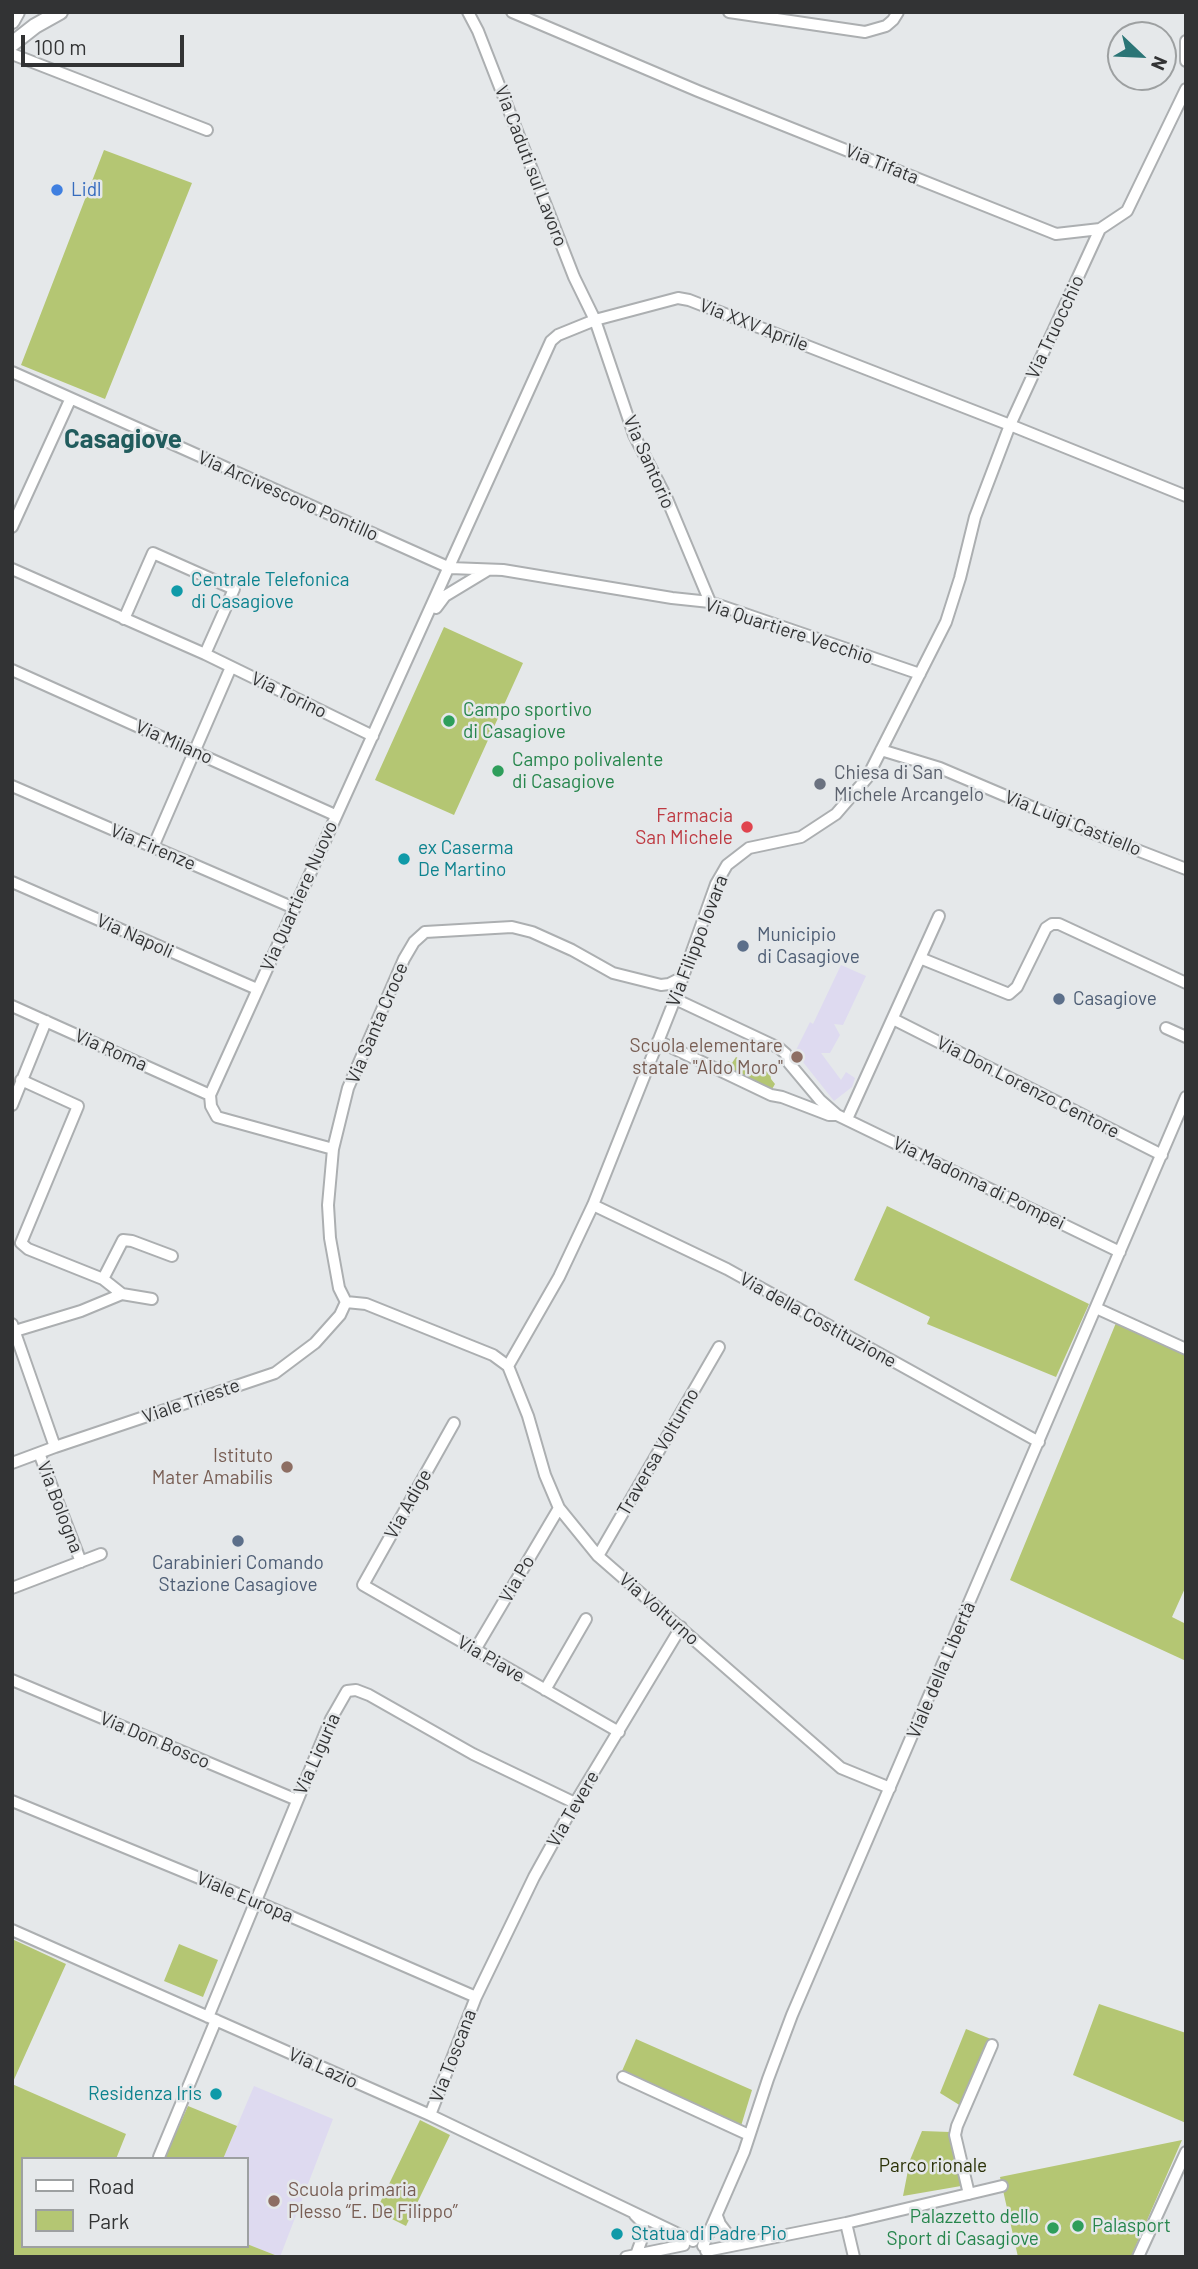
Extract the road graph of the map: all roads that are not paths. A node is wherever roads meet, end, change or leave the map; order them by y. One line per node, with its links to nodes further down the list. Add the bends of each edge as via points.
1 (17, 12): 7 (main road)
2 (60, 12): 9 (main road)
3 (471, 12): 15 (street, Via Caduti sul Lavoro)
4 (512, 12): 14 (street, Via Tifata, via 1056,234)
5 (729, 12): 6 (street, via 865,32 886,26)
6 (898, 12)
7 (12, 21)
8 (1186, 41): 11 (street)
9 (12, 44)
10 (12, 54): 13 (street)
11 (1186, 61)
12 (1186, 89): 14 (street, Via Tifata, via 1127,211)
13 (206, 130)
14 (1100, 229): 18 (street, Via Truocchio)
15 (595, 320): 18 (street, Via XXV Aprile, via 678,298 689,300); 23 (street, Via XXV Aprile, via 551,341); 26 (street, Via Santorio, via 634,435 667,499)
16 (12, 372): 17 (street, Via Arcivescovo Pontillo)
17 (70, 400): 21 (street); 23 (street, Via Arcivescovo Pontillo)
18 (1010, 425): 20 (street, Via XXV Aprile); 32 (street, Via Filippo Iovara, via 975,517 946,622)
19 (12, 493): 21 (street)
20 (1186, 496)
21 (25, 499): 22 (street)
22 (12, 527)
23 (450, 568): 25 (street, Via Quartiere Vecchio); 28 (street, Via Quartiere Nuovo)
24 (12, 569): 27 (street, Via Torino)
25 (490, 569): 26 (street, Via Quartiere Vecchio); 28 (street, via 445,596)
26 (710, 602): 32 (street, Via Quartiere Vecchio)
27 (124, 619): 29 (street, Via Torino); 29 (street, via 153,553 234,589)
28 (424, 624): 33 (street, Via Quartiere Nuovo)
29 (205, 654): 30 (street, Via Torino)
30 (231, 667): 33 (street, Via Torino); 35 (street)
31 (12, 670): 35 (street, Via Milano)
32 (920, 674): 34 (street, Via Filippo Iovara)
33 (373, 736): 37 (street, Via Quartiere Nuovo)
34 (881, 750): 39 (street, Via Luigi Castiello, via 940,768); 44 (street, Via Filippo Iovara, via 867,778 836,814 802,837 749,848 727,865)
35 (194, 751): 37 (street, Via Milano); 38 (street)
36 (12, 786): 38 (street, Via Firenze)
37 (335, 815): 41 (street, Via Quartiere Nuovo)
38 (153, 847): 41 (street, Via Firenze)
39 (1186, 869)
40 (12, 882): 46 (street, Via Napoli)
41 (294, 908): 46 (street, Via Quartiere Nuovo)
42 (939, 916): 43 (street)
43 (920, 958): 45 (street, via 1009,994 1037,957 1046,928 1059,924); 49 (street)
44 (681, 978): 47 (street, Via Filippo Iovara); 59 (street, Via Santa Croce, via 661,985 613,972 532,932 512,928 425,932 404,959 348,1088)
45 (1186, 983)
46 (257, 989): 55 (street, Via Quartiere Nuovo)
47 (675, 999): 53 (street, Via Filippo Iovara); 58 (street, via 779,1048 820,1100)
48 (12, 1006): 50 (street, Via Roma)
49 (893, 1019): 58 (street); 60 (street, Via Don Lorenzo Centore)
50 (46, 1021): 54 (street); 55 (street, Via Roma)
51 (1166, 1028): 52 (street)
52 (1186, 1037)
53 (658, 1041): 58 (street, via 771,1095); 61 (street, Via Filippo Iovara)
54 (21, 1080): 57 (street); 64 (street, via 78,1106 21,1243 28,1250)
55 (210, 1095): 59 (street, via 217,1117)
56 (1186, 1097): 60 (street, Viale della Libertà)
57 (12, 1105)
58 (842, 1117): 62 (street, Via Madonna di Pompei)
59 (333, 1149): 67 (street, Via Santa Croce, via 330,1238)
60 (1162, 1154): 62 (street, Viale della Libertà)
61 (593, 1205): 72 (street, Via Filippo Iovara, via 559,1278); 74 (street, Via della Costituzione, via 727,1269)
62 (1120, 1252): 68 (street, Viale della Libertà)
63 (172, 1256): 64 (street, via 123,1240)
64 (103, 1279): 65 (street)
65 (121, 1294): 66 (street); 69 (street, via 81,1311)
66 (152, 1299)
67 (346, 1302): 72 (street, via 366,1304 494,1355); 75 (street, Viale Trieste, via 314,1343 275,1373)
68 (1096, 1308): 71 (street); 74 (street, Viale della Libertà)
69 (14, 1327): 75 (street)
70 (719, 1348): 80 (street, Traversa Volturno)
71 (1186, 1349)
72 (508, 1366): 78 (street, Via Volturno)
73 (454, 1423): 82 (street, Via Adige)
74 (1039, 1442): 90 (street, Viale della Libertà)
75 (55, 1447): 76 (street, Viale Trieste)
76 (39, 1453): 77 (street, Viale Trieste); 81 (street, Via Bologna)
77 (12, 1463)
78 (559, 1508): 80 (street, Via Volturno); 86 (street, Via Po)
79 (101, 1555): 81 (street, Via Bologna)
80 (598, 1556): 85 (street, Via Volturno)
81 (82, 1562): 83 (street, Via Bologna)
82 (363, 1585): 86 (street, Via Piave)
83 (12, 1588)
84 (586, 1619): 88 (street)
85 (681, 1627): 89 (street, Via Tevere); 90 (street, Via Volturno, via 841,1768)
86 (475, 1650): 88 (street, Via Piave)
87 (12, 1680): 91 (street, Via Don Bosco)
88 (545, 1689): 89 (street, Via Piave)
89 (619, 1732): 93 (street, Via Tevere)
90 (890, 1788): 101 (street, Viale della Libertà, via 792,2015)
91 (297, 1800): 93 (street, Via Liguria, via 346,1691 356,1690); 94 (street, Via Liguria)
92 (12, 1801): 94 (street, Viale Europa)
93 (575, 1803): 96 (street, Via Tevere)
94 (255, 1901): 96 (street, Viale Europa); 97 (street, Via Liguria)
95 (12, 1930): 97 (street, Via Lazio)
96 (476, 1997): 100 (street, Via Toscana)
97 (212, 2018): 100 (street, Via Lazio); 103 (street, Via Liguria)
98 (992, 2045): 105 (street, via 955,2135)
99 (623, 2077): 101 (street)
100 (430, 2115): 106 (street, Via Lazio)
101 (750, 2135): 107 (street, Viale della Libertà)
102 (1186, 2152): 114 (street)
103 (159, 2157)
104 (1002, 2186): 105 (street)
105 (969, 2194): 108 (street)
106 (631, 2210): 110 (street, Via Lazio); 111 (street, via 642,2222 644,2233)
107 (717, 2216): 109 (street, via 729,2236); 110 (street, Viale della Libertà)
108 (846, 2223): 109 (street); 113 (street)
109 (749, 2243): 110 (street)
110 (695, 2250): 111 (street)
111 (631, 2256): 112 (street)
112 (652, 2257)
113 (854, 2257)
114 (1139, 2257)

